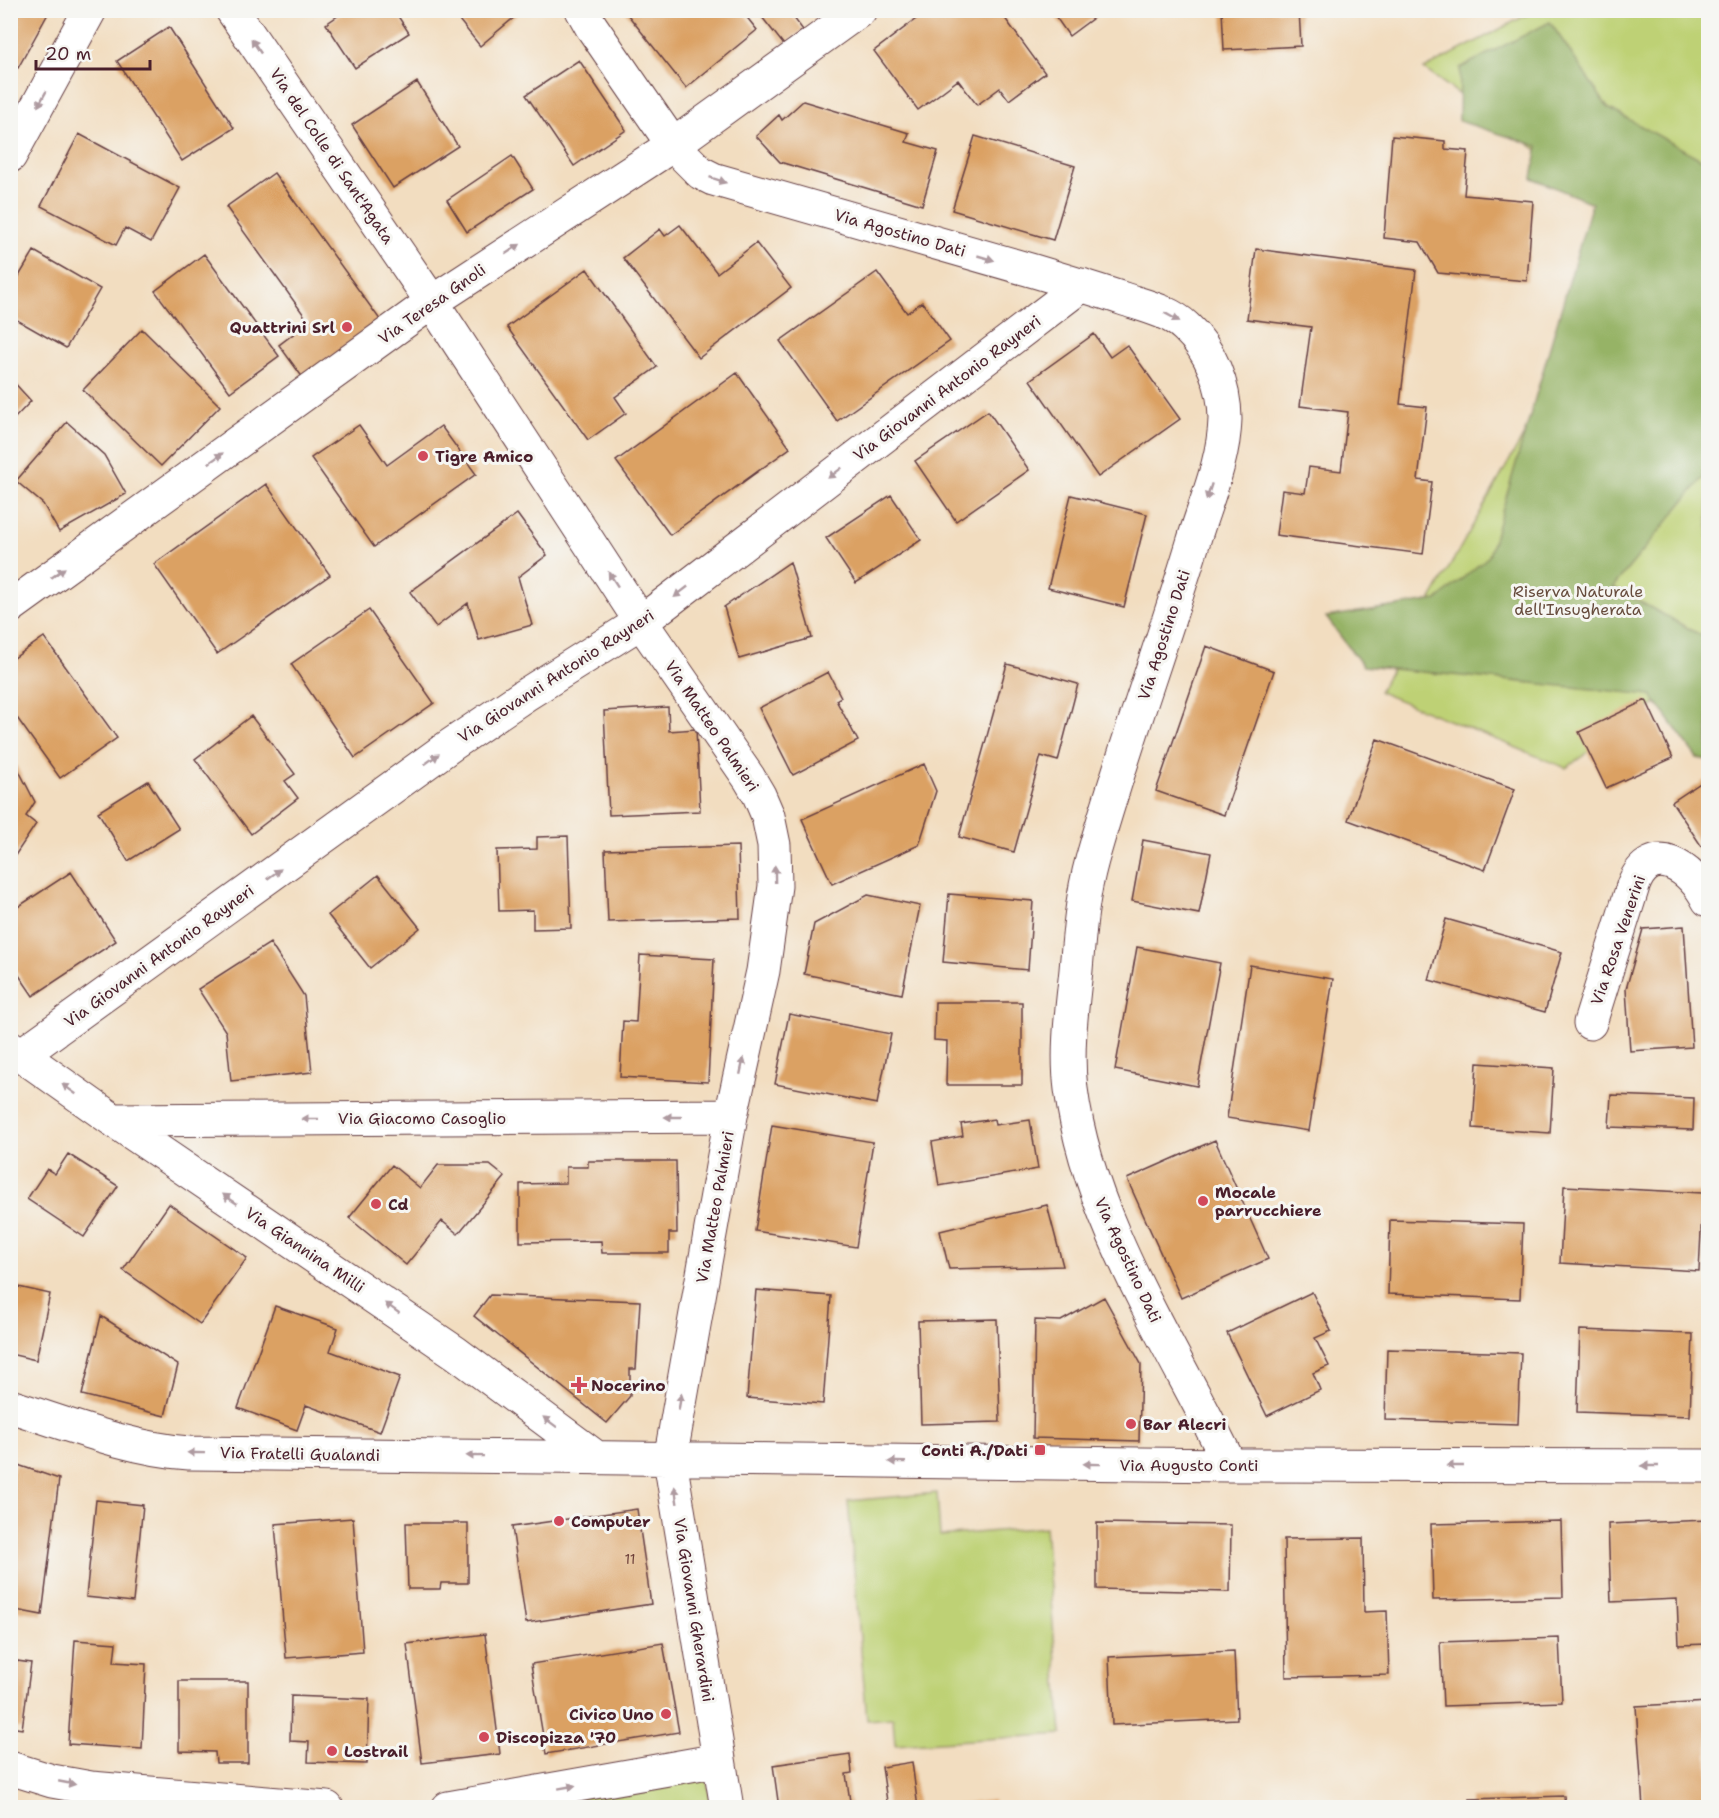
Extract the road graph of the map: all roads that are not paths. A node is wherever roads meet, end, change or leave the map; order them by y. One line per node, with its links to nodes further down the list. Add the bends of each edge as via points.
1 (90, 10): 6 (street, one-way to 6)
2 (232, 10): 8 (street, Via del Colle di Sant'Agata, one-way to 2)
3 (582, 10): 5 (street, Via Agostino Dati)
4 (860, 10): 5 (street, Via Teresa Gnoli)
5 (673, 145): 7 (street, Via Agostino Dati, one-way to 7, via 701,173 713,179); 8 (street, Via Teresa Gnoli, one-way to 5)
6 (10, 156)
7 (1082, 285): 10 (street, Via Giovanni Antonio Rayneri, one-way to 10); 19 (street, Via Agostino Dati, one-way to 19, via 1160,311 1181,323 1210,362 1224,403 1223,436 1216,468 1085,888 1070,1068 1081,1141 1098,1196 1117,1242)
8 (432, 302): 9 (street, Via Teresa Gnoli, one-way to 8); 10 (street, Via Matteo Palmieri, one-way to 8)
9 (10, 607)
10 (641, 622): 13 (street, Via Giovanni Antonio Rayneri, one-way to 10, via 451,745); 14 (street, Via Matteo Palmieri, one-way to 10, via 769,935 775,886 774,845 759,795)
11 (1708, 900): 12 (street, Via Rosa Venerini, via 1693,877 1674,864 1657,861 1644,867 1633,886)
12 (1590, 1023)
13 (16, 1051): 15 (street, Via Giannina Milli, one-way to 13)
14 (731, 1116): 15 (street, Via Giacomo Casoglio, one-way to 15); 18 (street, Via Matteo Palmieri, one-way to 14)
15 (113, 1120): 17 (street, Via Giannina Milli, one-way to 15, via 419,1327)
16 (10, 1406): 17 (street, Via Fratelli Gualandi, one-way to 16, via 171,1452)
17 (597, 1458): 18 (street, Via Fratelli Gualandi)
18 (670, 1460): 19 (street, Via Augusto Conti, one-way to 18); 21 (street, Via Giovanni Gherardini, one-way to 18)
19 (1230, 1466): 20 (street, Via Augusto Conti, one-way to 19)
20 (1708, 1466)
21 (719, 1760): 24 (street, one-way to 21); 25 (street, Via Giovanni Gherardini)
22 (10, 1768): 23 (street, one-way to 23, via 92,1788)
23 (327, 1808)
24 (447, 1808)
25 (727, 1808)

